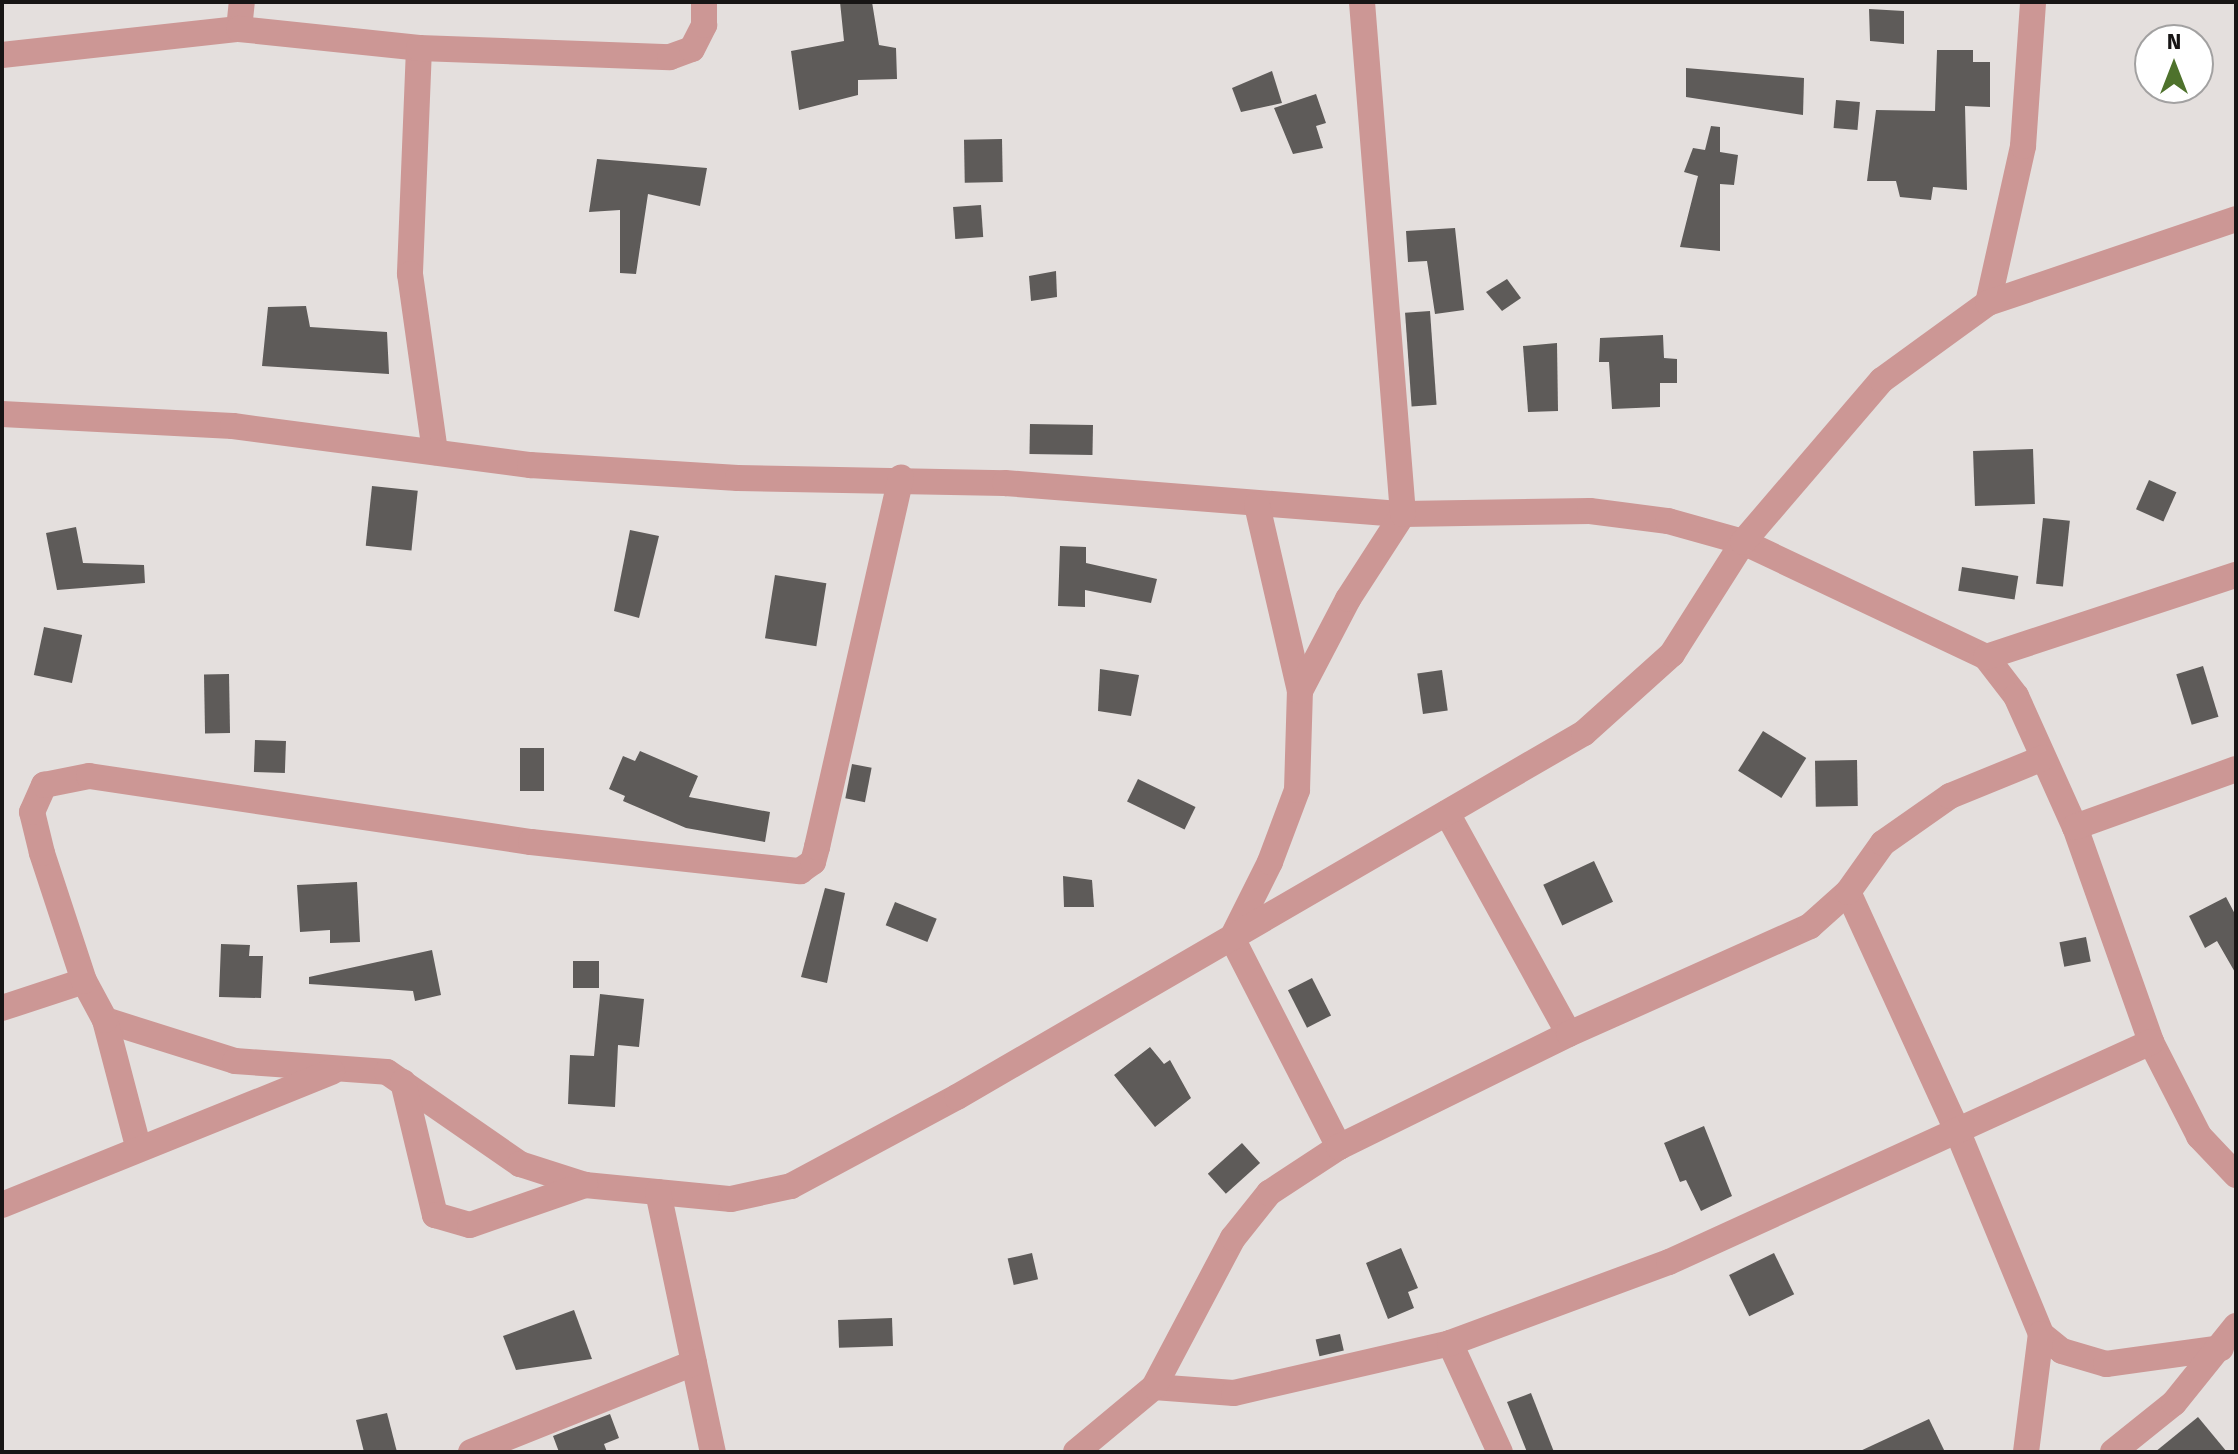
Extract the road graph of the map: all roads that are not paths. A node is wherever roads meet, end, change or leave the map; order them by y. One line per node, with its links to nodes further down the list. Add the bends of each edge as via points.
1 (242, 2): 5 (street)
2 (704, 2): 6 (street, via 704,25 692,49 670,57)
3 (1362, 2): 14 (street)
4 (2033, 2): 9 (street, via 2023,146)
5 (239, 29): 6 (street); 7 (street)
6 (419, 48): 11 (street, via 410,274)
7 (2, 55)
8 (2236, 219): 9 (street)
9 (1988, 303): 15 (street, via 1882,380)
10 (2, 414): 11 (street, via 233,426)
11 (435, 452): 12 (street, via 530,465 723,478)
12 (901, 477): 13 (street); 25 (street, via 817,847 813,862 800,871 531,842 89,776 64,777 44,785 32,812)
13 (1257, 505): 14 (street); 18 (street)
14 (1403, 514): 15 (street, via 1590,511 1668,521); 18 (street, via 1348,599)
15 (1743, 542): 17 (street); 21 (street, via 1672,654 1635,692 1584,733)
16 (2236, 575): 17 (street)
17 (1986, 657): 19 (street, via 2016,696)
18 (1300, 691): 24 (street, via 1297,790 1270,862)
19 (2043, 758): 22 (street); 23 (street, via 1950,796 1883,843)
20 (2236, 769): 22 (street)
21 (1447, 813): 24 (street); 28 (street)
22 (2075, 827): 29 (street)
23 (1848, 892): 28 (street, via 1810,926); 32 (street)
24 (1232, 938): 34 (street); 37 (street, via 791,1186 731,1199)
25 (84, 981): 26 (street); 27 (street)
26 (2, 1008)
27 (105, 1020): 30 (street, via 235,1061); 33 (street)
28 (1569, 1034): 34 (street)
29 (2151, 1042): 32 (street); 35 (street, via 2199,1136)
30 (341, 1068): 31 (street, via 371,1067); 33 (street)
31 (403, 1082): 36 (street, via 520,1164); 36 (street, via 435,1215 470,1225)
32 (1957, 1130): 39 (street); 41 (street, via 1669,1262)
33 (138, 1146): 38 (street)
34 (1339, 1147): 43 (street, via 1269,1193 1233,1238)
35 (2236, 1175)
36 (585, 1185): 37 (street)
37 (658, 1192): 42 (street)
38 (2, 1205)
39 (2041, 1334): 40 (street, via 2062,1351 2106,1364); 48 (street)
40 (2229, 1337): 49 (street, via 2174,1403)
41 (1450, 1343): 43 (street, via 1234,1393); 47 (street)
42 (694, 1363): 44 (street); 45 (street)
43 (1154, 1387): 46 (street)
44 (471, 1452)
45 (713, 1452)
46 (1076, 1452)
47 (1500, 1452)
48 (2026, 1452)
49 (2113, 1452)

